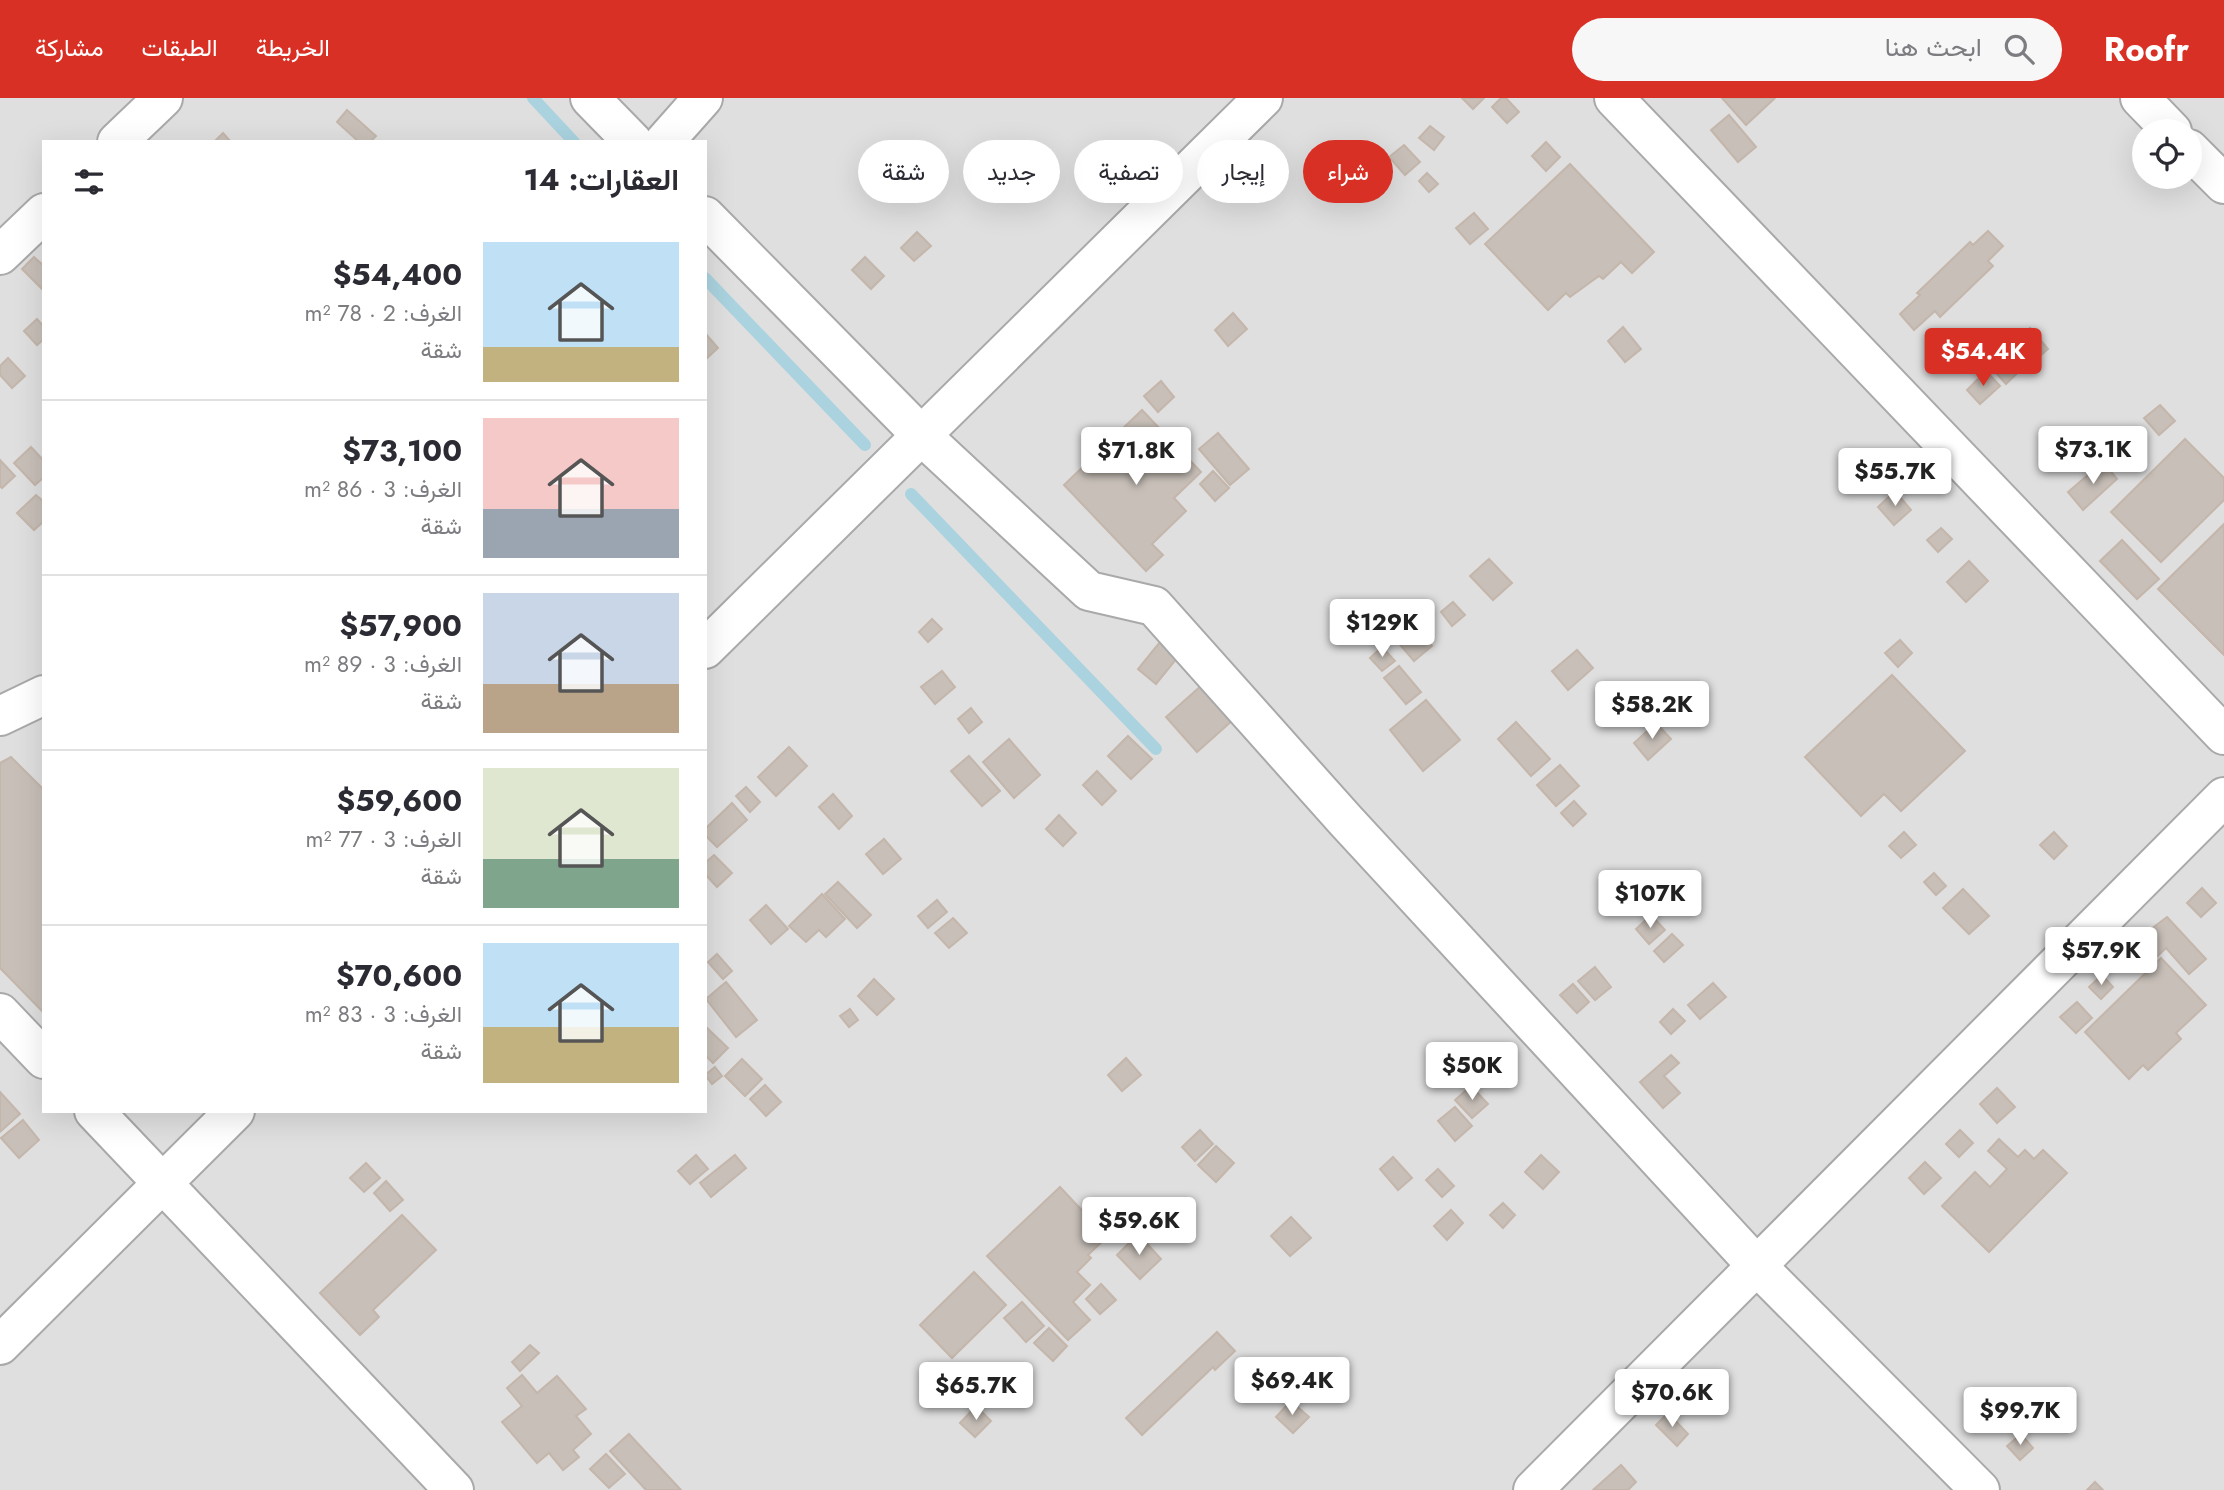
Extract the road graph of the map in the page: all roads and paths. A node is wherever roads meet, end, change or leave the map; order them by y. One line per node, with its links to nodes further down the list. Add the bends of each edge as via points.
1 (163, 98): 8 (street)
2 (590, 98): 9 (street)
3 (703, 98): 10 (street)
4 (1263, 98): 16 (street)
5 (1614, 98): 20 (street)
6 (2140, 98): 7 (street)
7 (2160, 119)
8 (119, 140)
9 (631, 140)
10 (666, 140)
11 (2202, 162): 12 (street)
12 (2224, 184)
13 (42, 215): 15 (street)
14 (707, 218): 16 (street)
15 (0, 255)
16 (922, 436): 17 (street); 27 (street, via 1089,591 1154,607)
17 (707, 647)
18 (42, 696): 19 (street)
19 (0, 716)
20 (2224, 736)
21 (2224, 797): 27 (street)
22 (0, 1013): 23 (street)
23 (42, 1057)
24 (96, 1113): 26 (street)
25 (233, 1113): 26 (street)
26 (162, 1183): 28 (street); 29 (street)
27 (1755, 1265): 30 (street); 31 (street)
28 (0, 1345)
29 (454, 1490)
30 (1533, 1490)
31 (1979, 1490)

